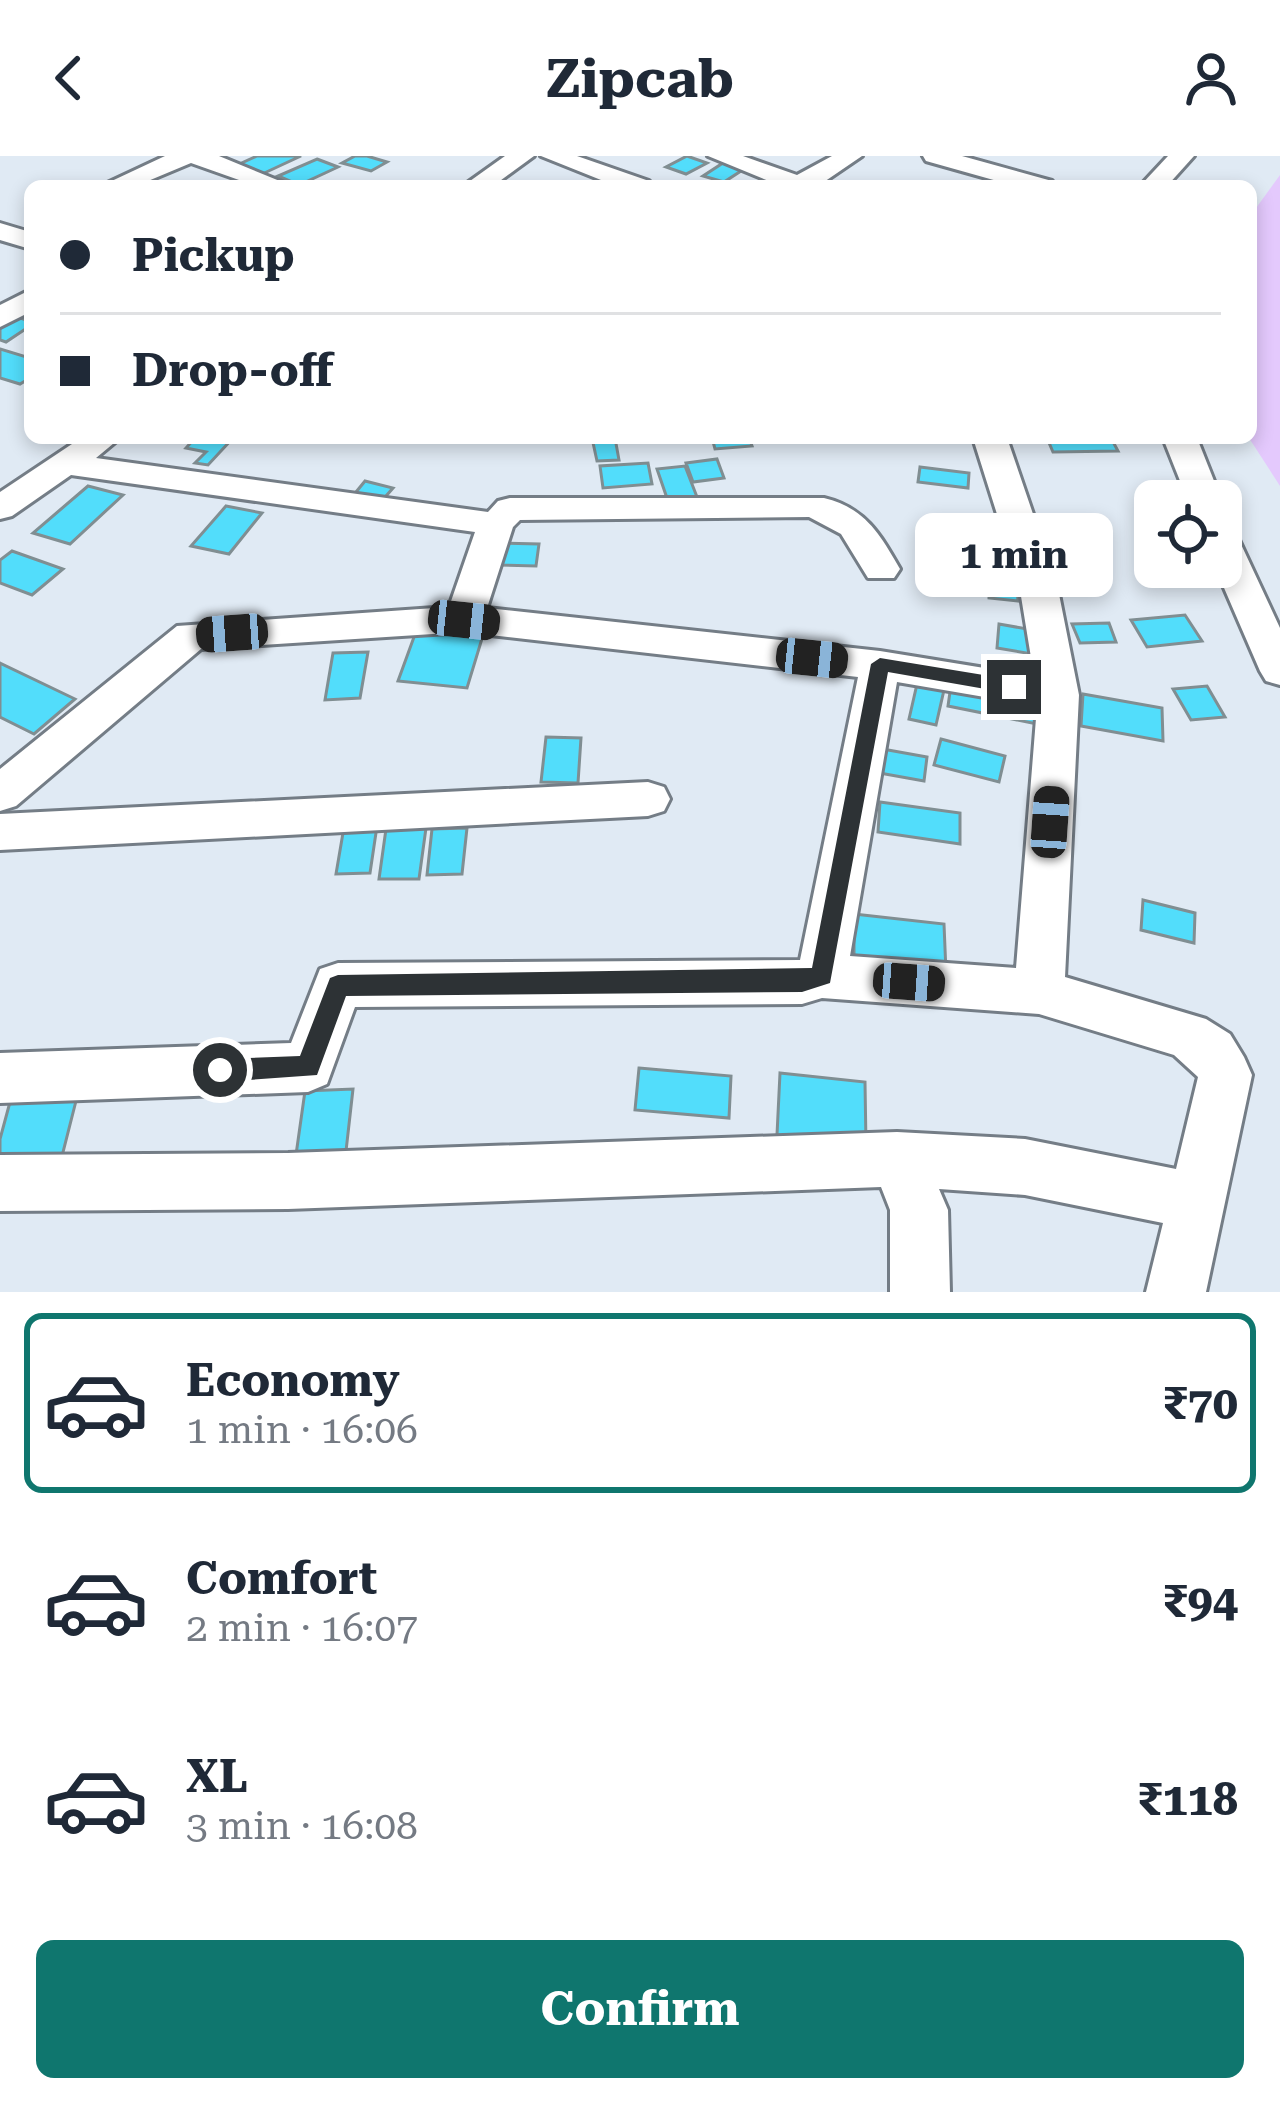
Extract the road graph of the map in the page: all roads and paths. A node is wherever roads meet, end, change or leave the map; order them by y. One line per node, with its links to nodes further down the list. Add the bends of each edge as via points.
1 (186, 156): 8 (street)
2 (196, 156): 9 (street)
3 (522, 156): 10 (street)
4 (553, 156): 11 (street)
5 (720, 156): 12 (street)
6 (850, 156): 13 (street)
7 (935, 156): 14 (street)
8 (128, 180)
9 (262, 180)
10 (495, 180)
11 (623, 180)
12 (786, 180)
13 (809, 180)
14 (1021, 180)
15 (94, 444): 18 (street)
16 (992, 444): 27 (street, via 1039,584)
17 (1182, 444): 19 (street)
18 (65, 464): 20 (street); 21 (street)
19 (1197, 480)
20 (0, 508)
21 (496, 524): 22 (street, via 510,509 809,506 854,520); 24 (street)
22 (881, 568)
23 (1242, 587): 26 (street)
24 (464, 620): 25 (street); 28 (street, via 191,636)
25 (880, 664): 27 (street); 31 (street)
26 (1280, 671)
27 (1058, 695): 32 (street)
28 (0, 794)
29 (648, 799): 30 (street)
30 (0, 832)
31 (822, 976): 32 (street); 33 (street, via 338,986 308,1067)
32 (1040, 992): 36 (street, via 1188,1036 1212,1052 1226,1075)
33 (0, 1078)
34 (897, 1159): 35 (street); 36 (street, via 1025,1167); 37 (street, via 919,1210)
35 (0, 1183)
36 (1196, 1201): 38 (street)
37 (920, 1292)
38 (1176, 1292)

